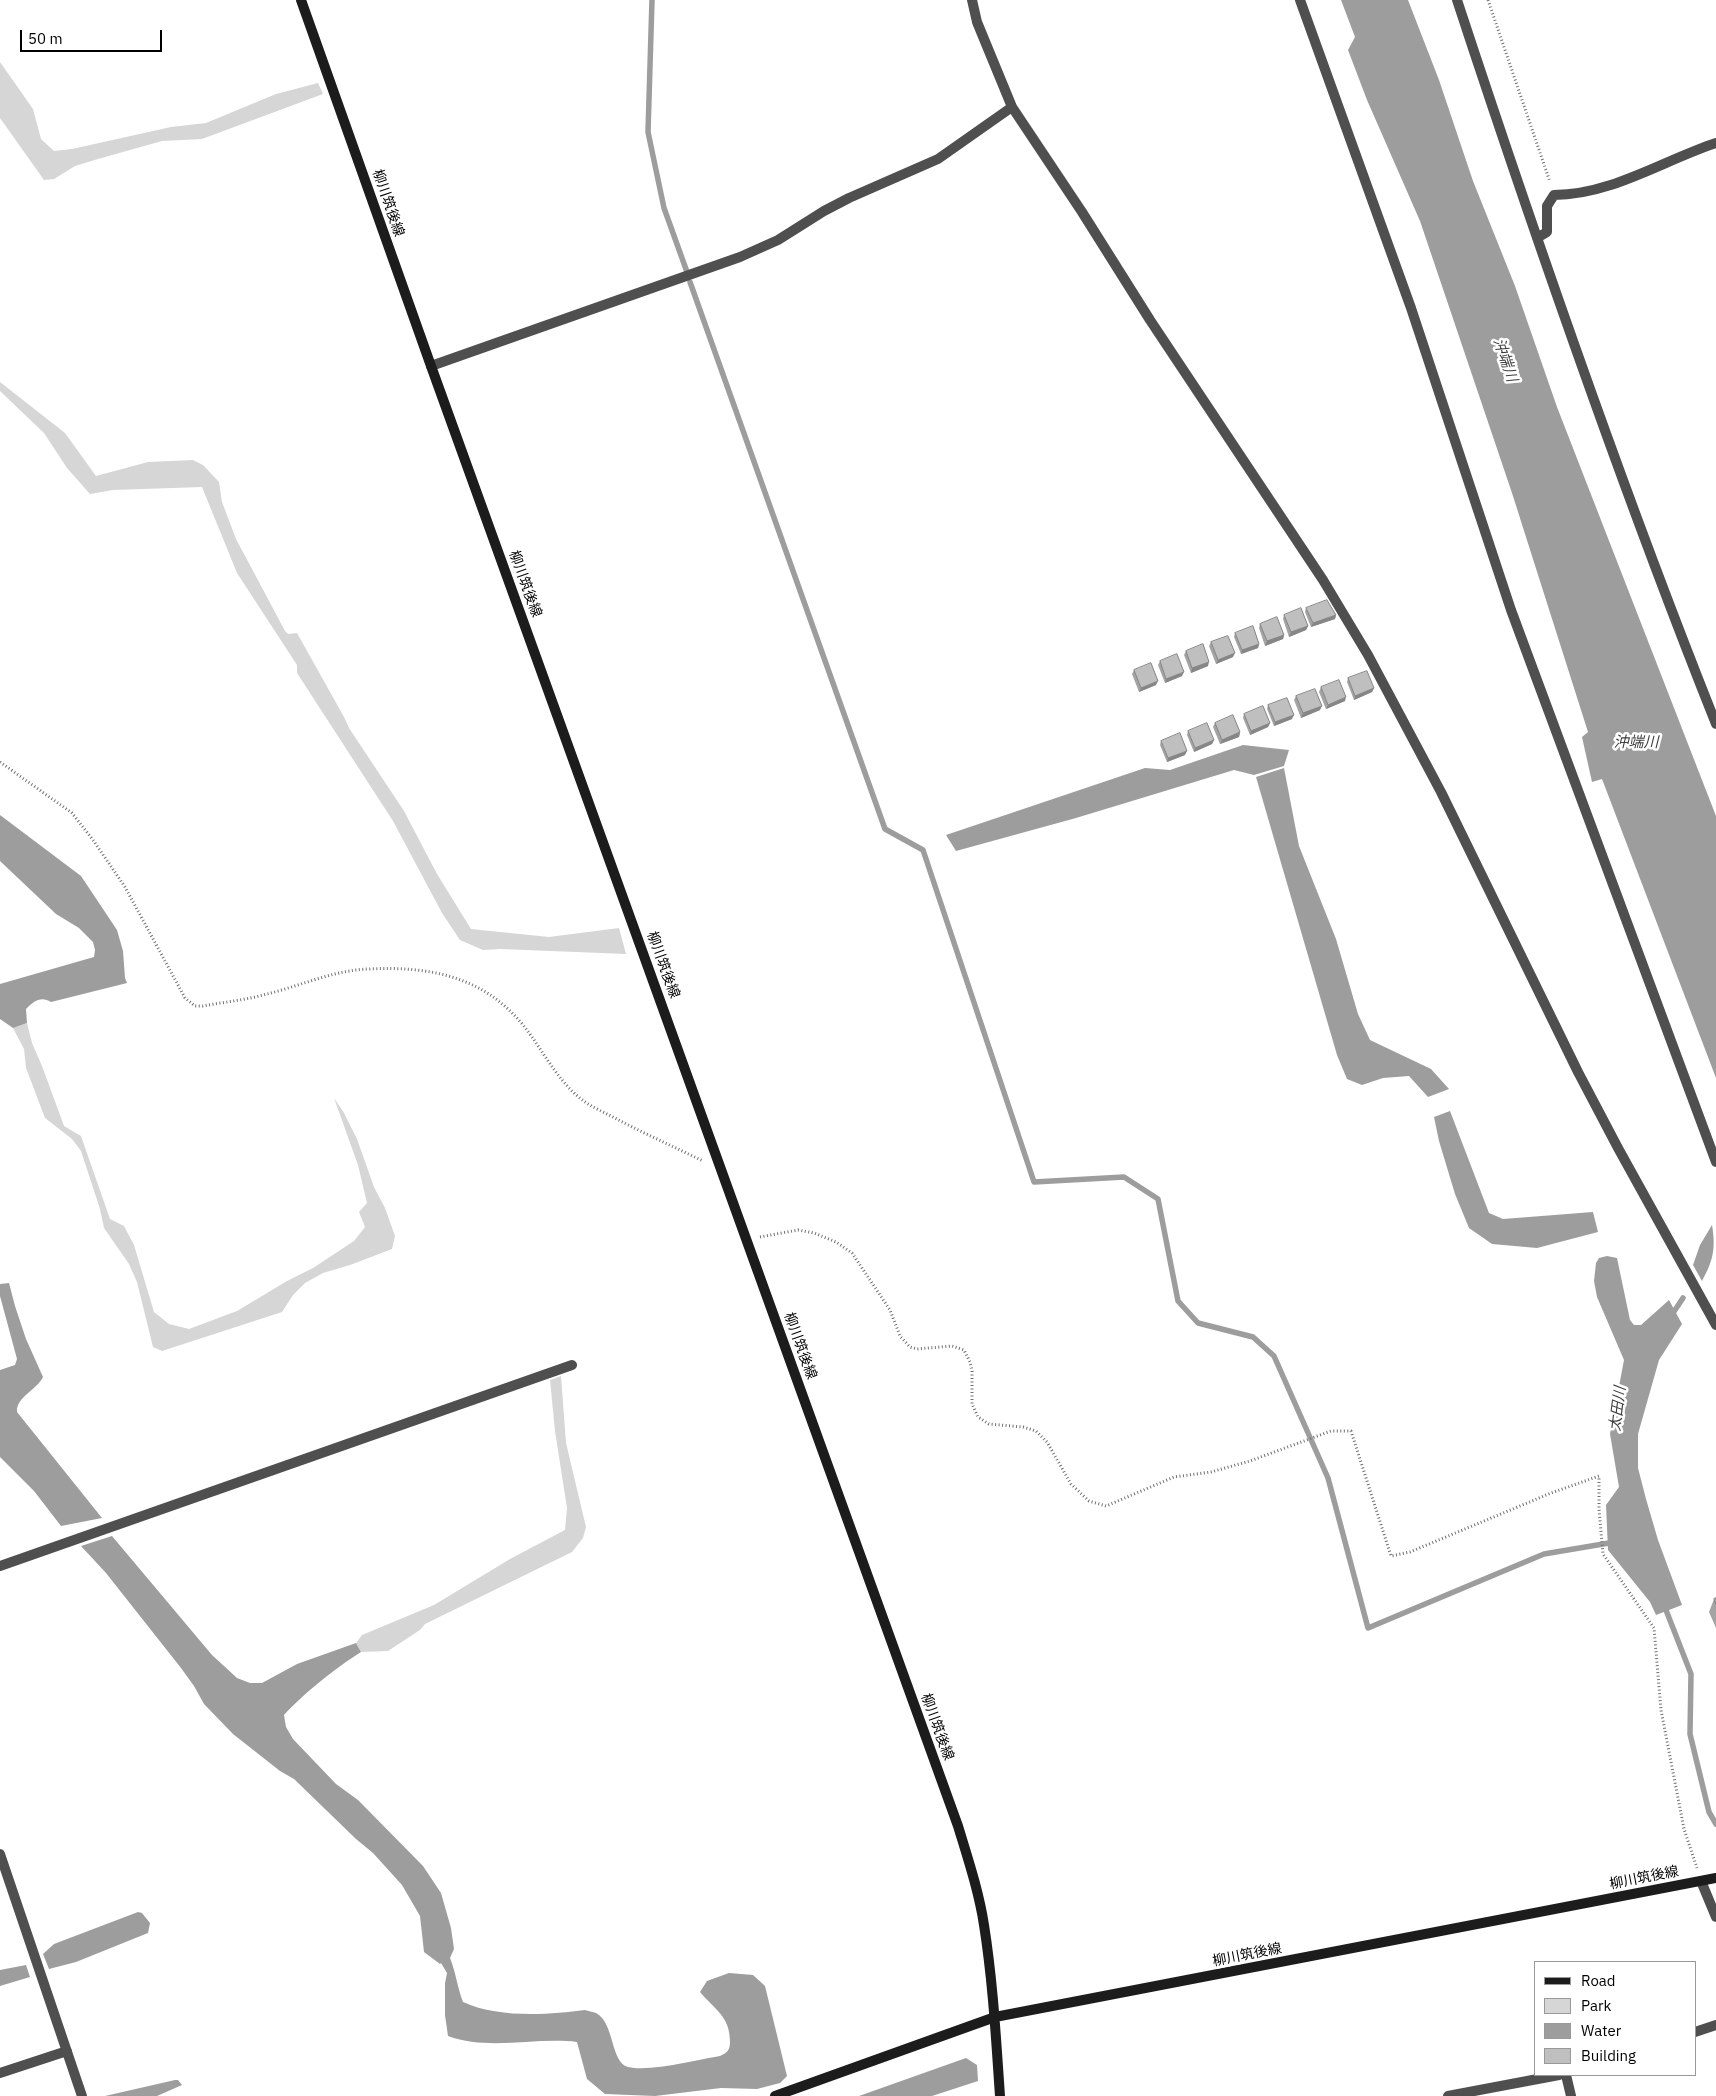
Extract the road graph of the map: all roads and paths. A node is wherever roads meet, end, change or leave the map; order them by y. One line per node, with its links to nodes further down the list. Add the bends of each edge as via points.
1 (301, 0): 10 (main road, 柳川筑後線)
2 (972, 0): 6 (street, via 977,22)
3 (1300, 0): 13 (street, via 1414,317 1511,610)
4 (1457, 0): 9 (street)
5 (1488, 0): 8 (path)
6 (1012, 107): 10 (street, via 938,159 849,198 778,240 740,257); 16 (street, via 1323,580 1368,656 1440,792 1609,1131)
7 (1716, 143): 8 (street, via 1611,184 1571,195)
8 (1554, 195): 9 (street, via 1547,206 1547,232)
9 (1537, 238): 11 (street, via 1671,610)
10 (431, 366): 14 (main road, 柳川筑後線)
11 (1716, 724)
12 (0, 762): 14 (path, via 72,813 124,887 185,998 195,1006 266,995 368,968 450,975 475,985 498,1001 522,1024 561,1081 582,1100)
13 (1716, 1162)
14 (722, 1170): 15 (main road, 柳川筑後線)
15 (747, 1240): 21 (path, via 798,1230 836,1242 852,1254 890,1310 900,1336 910,1347 952,1346 964,1350 970,1362 972,1404 978,1417 989,1424 1036,1431 1047,1442 1070,1484 1088,1502 1106,1506 1174,1477 1211,1472 1331,1431 1351,1431 1391,1556 1410,1552 1599,1476 1603,1554 1654,1628 1661,1710 1684,1830); 23 (main road, 柳川筑後線, via 958,1826 984,1924)
16 (1716, 1325)
17 (572, 1365): 18 (street)
18 (0, 1566)
19 (0, 1854): 26 (street)
20 (1716, 1878): 21 (main road, 柳川筑後線)
21 (1702, 1881): 22 (street); 23 (main road, 柳川筑後線)
22 (1716, 1917)
23 (995, 2017): 31 (main road); 32 (main road)
24 (1716, 2025): 25 (street)
25 (1696, 2032)
26 (67, 2052): 27 (street); 30 (street)
27 (0, 2073)
28 (1554, 2076): 33 (street)
29 (1566, 2076): 34 (street)
30 (82, 2096)
31 (776, 2096)
32 (1000, 2096)
33 (1448, 2096)
34 (1571, 2096)

